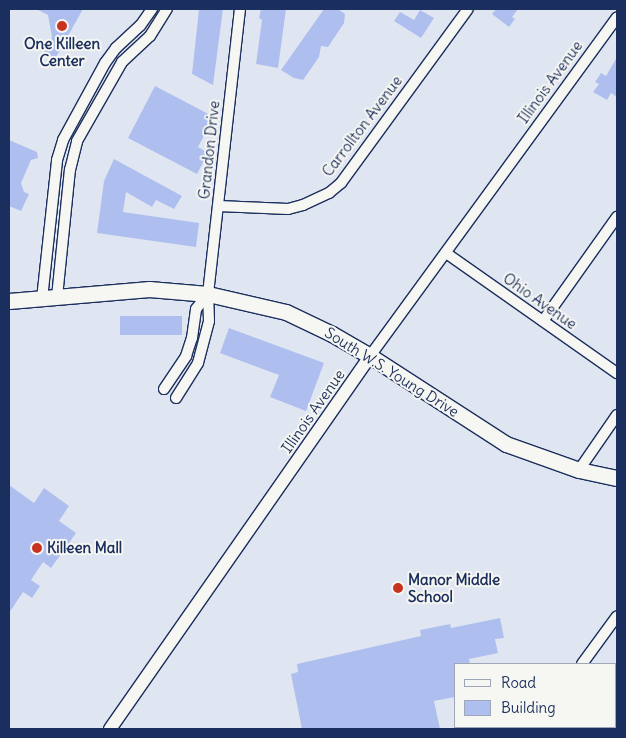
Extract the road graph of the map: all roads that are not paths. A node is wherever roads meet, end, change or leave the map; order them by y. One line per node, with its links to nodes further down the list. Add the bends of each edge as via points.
1 (152, 9): 6 (street, via 140,26 116,48)
2 (167, 9): 7 (street, via 160,23 122,62)
3 (240, 9): 10 (street, Grandon Drive)
4 (468, 9): 10 (street, Carrollton Avenue, via 341,183 329,193 288,208)
5 (617, 17): 14 (street, Illinois Avenue)
6 (97, 77): 7 (street); 8 (street)
7 (111, 81): 9 (street)
8 (73, 119): 9 (street); 12 (street, via 62,140 57,160)
9 (84, 125): 13 (street, via 73,155)
10 (218, 206): 15 (street, Grandon Drive)
11 (617, 217): 18 (street)
12 (49, 242): 13 (street); 16 (street)
13 (63, 243): 16 (street)
14 (446, 253): 18 (street, Ohio Avenue); 19 (street, Illinois Avenue)
15 (208, 294): 16 (main road, South W.S. Young Drive, via 149,289); 19 (main road, South W.S. Young Drive, via 286,312); 21 (street, via 196,309 186,356); 22 (street, Grandon Drive, via 210,313 204,348)
16 (50, 298): 17 (main road, South W.S. Young Drive)
17 (9, 301)
18 (542, 321): 20 (street, Ohio Avenue)
19 (370, 356): 24 (main road, South W.S. Young Drive, via 506,444); 28 (street, Illinois Avenue)
20 (617, 373)
21 (164, 389)
22 (176, 398)
23 (617, 415): 24 (street)
24 (579, 470): 25 (main road, South W.S. Young Drive)
25 (617, 478)
26 (617, 616): 27 (street)
27 (583, 663)
28 (110, 729)

